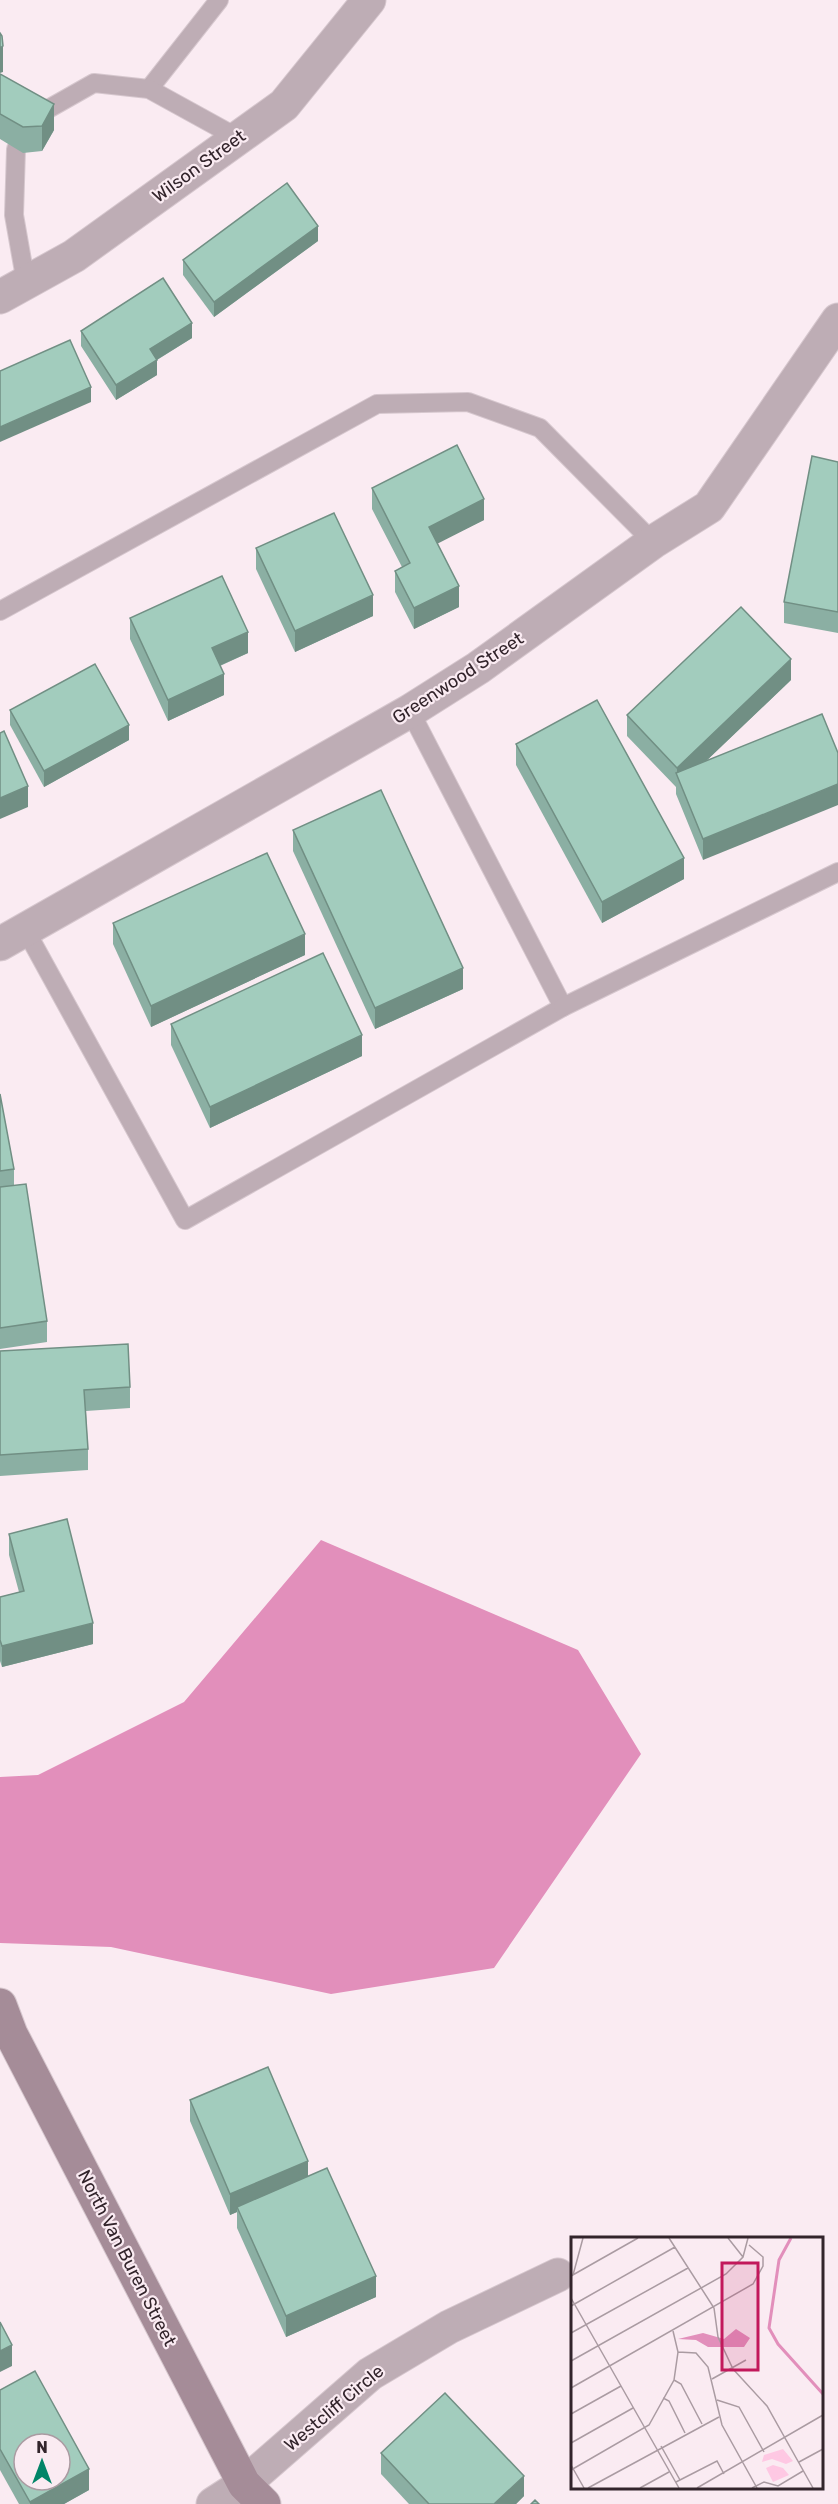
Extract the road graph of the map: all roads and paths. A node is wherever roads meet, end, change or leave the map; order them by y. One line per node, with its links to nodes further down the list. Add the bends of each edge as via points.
1 (219, 0): 3 (lane)
2 (369, 0): 5 (street, Wilson Street, via 284,105)
3 (149, 89): 4 (lane, via 94,84); 5 (lane)
4 (32, 117)
5 (238, 138): 7 (street, Wilson Street, via 74,256)
6 (16, 149): 7 (lane)
7 (13, 290)
8 (838, 320): 9 (street, Greenwood Street, via 709,507)
9 (653, 542): 10 (lane, via 540,428 468,402 377,404); 11 (street, Greenwood Street, via 478,668)
10 (0, 611)
11 (410, 711): 13 (street, Greenwood Street); 14 (lane)
12 (838, 872): 14 (lane)
13 (13, 937): 14 (lane, via 185,1220)
14 (563, 1007)
15 (5, 2019): 17 (street, North Van Buren Street)
16 (558, 2275): 17 (street, Westcliff Circle, via 449,2327 370,2374)
17 (254, 2494): 18 (street, Westcliff Circle)
18 (213, 2504)

